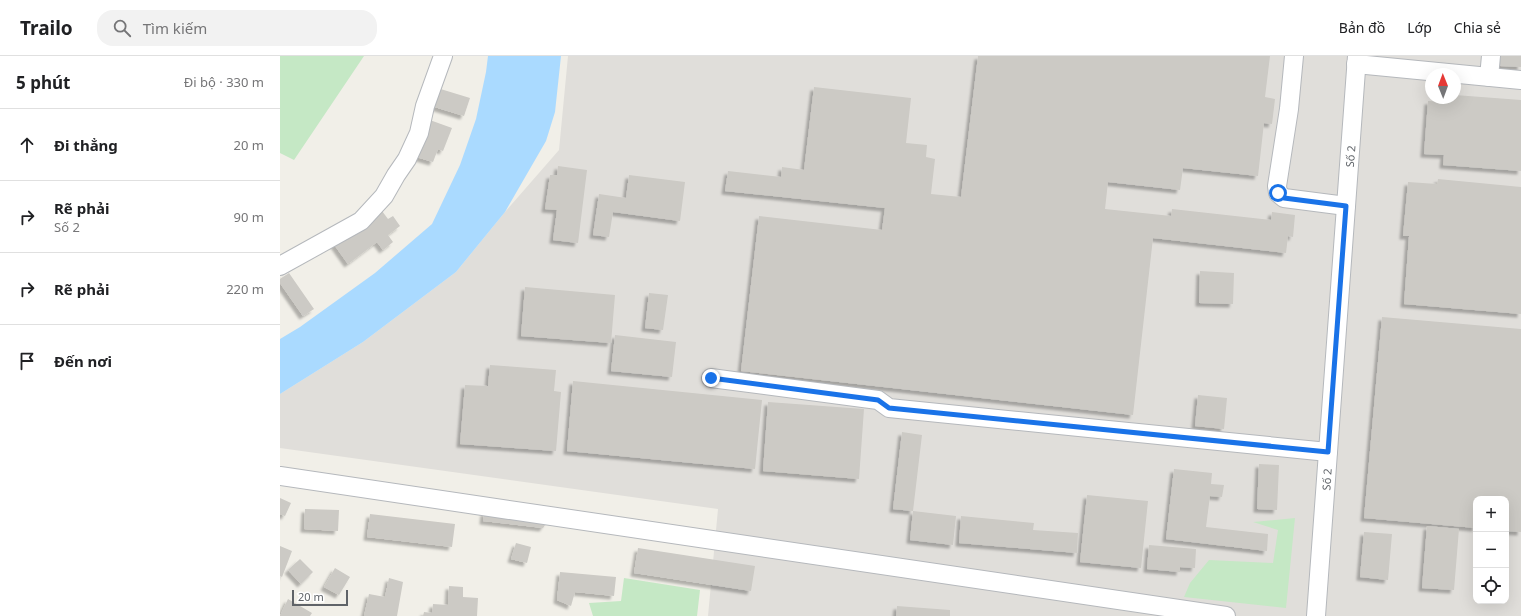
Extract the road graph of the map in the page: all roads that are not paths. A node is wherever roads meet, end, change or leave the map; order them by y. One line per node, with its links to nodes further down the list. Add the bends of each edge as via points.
1 (443, 56): 8 (street, via 425,106 419,132 407,159 384,196 361,221)
2 (1294, 56): 7 (street, via 1289,109 1276,186 1278,193 1284,198)
3 (1491, 56): 5 (street)
4 (1356, 60): 5 (street); 7 (street, Số 2)
5 (1489, 77): 6 (street)
6 (1521, 80)
7 (1346, 206): 10 (street, Số 2)
8 (280, 266)
9 (711, 378): 10 (street, via 878,400 889,408)
10 (1328, 452): 13 (street, Số 2)
11 (280, 476): 12 (street)
12 (1226, 616)
13 (1316, 616)

